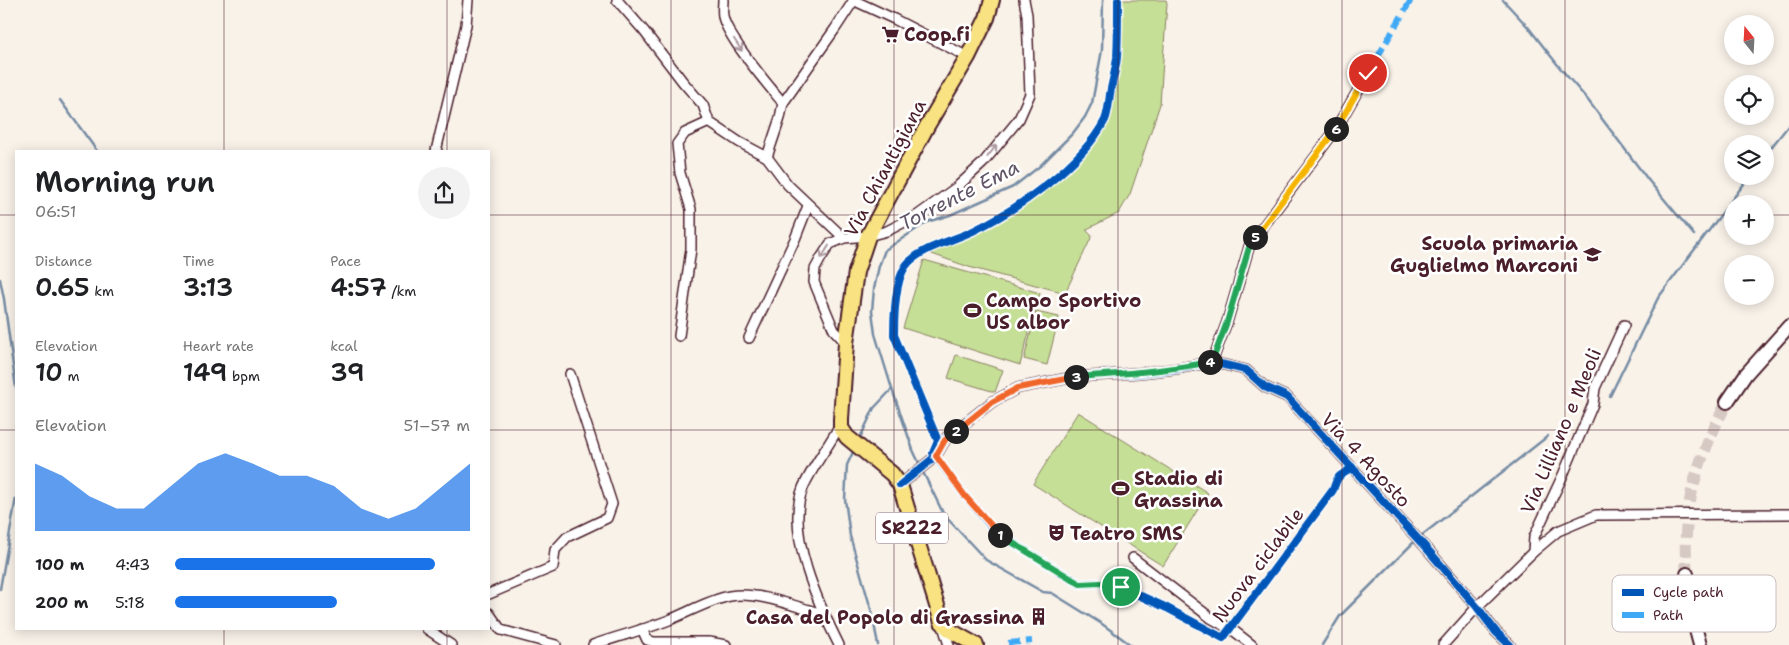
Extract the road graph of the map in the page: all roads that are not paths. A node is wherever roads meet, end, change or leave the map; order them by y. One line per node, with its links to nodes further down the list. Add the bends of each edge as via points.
1 (468, 0): 11 (street, via 466,25)
2 (617, 0): 10 (street, via 703,105)
3 (724, 0): 9 (street, one-way to 9, via 722,16 727,27 748,60)
4 (853, 0): 7 (street); 9 (street)
5 (992, 0): 7 (main road, Via Chiantigiana)
6 (1024, 0): 14 (street, one-way to 6, via 887,232 918,215 957,187 983,163 1019,119 1030,94)
7 (968, 57): 14 (main road, Via Chiantigiana)
8 (1368, 73): 21 (street, via 1334,132 1250,244)
9 (783, 103): 12 (street)
10 (709, 122): 12 (street); 18 (street, via 685,133 677,144 680,172 691,209 691,249)
11 (436, 150)
12 (767, 157): 13 (street)
13 (808, 206): 15 (street); 19 (street)
14 (868, 236): 15 (street); 20 (main road, Via Chiantigiana, via 856,272)
15 (844, 238): 20 (street, one-way to 20, via 830,244 815,269 814,282 834,330)
16 (1624, 325): 27 (street, Via Lilliano e Meoli, via 1595,388 1593,404 1571,457 1534,537)
17 (1789, 326): 23 (main road, via 1746,374)
18 (679, 336)
19 (749, 338)
20 (846, 343): 24 (main road, Via Chiantigiana, via 841,419)
21 (1212, 362): 25 (street, via 1148,372 1074,377 1018,388 992,402 948,437 936,456); 30 (street, Via 4 Agosto, via 1246,370 1265,387 1287,397)
22 (570, 374): 29 (street, via 612,504 607,518 567,537 555,550 553,567)
23 (1727, 402)
24 (844, 433): 25 (main road, SR222); 32 (street, via 836,432 803,488 798,510 804,553)
25 (904, 481): 33 (main road, SR222)
26 (1789, 514): 27 (street, via 1596,515 1558,531)
27 (1533, 552): 30 (street)
28 (1133, 558): 44 (street)
29 (490, 594)
30 (1477, 607): 45 (street); 46 (street, Via 4 Agosto)
31 (490, 614): 38 (street, via 501,630)
32 (823, 614): 34 (street, via 764,598 730,596); 41 (street)
33 (942, 622): 42 (street); 43 (main road)
34 (642, 629): 39 (street); 40 (street, via 647,640 654,642)
35 (428, 630): 37 (street)
36 (1697, 632): 47 (main road)
37 (451, 645)
38 (556, 645)
39 (593, 645)
40 (726, 645)
41 (839, 645)
42 (949, 645)
43 (976, 645)
44 (1252, 645)
45 (1443, 645)
46 (1510, 645)
47 (1700, 645)

